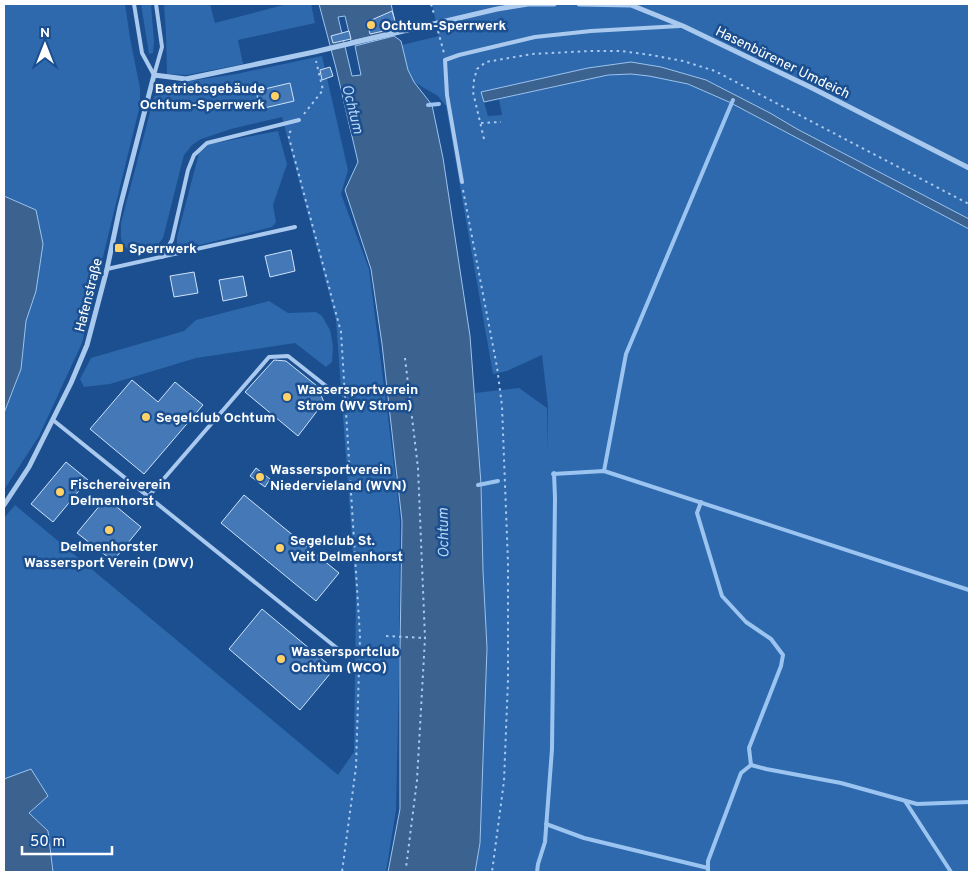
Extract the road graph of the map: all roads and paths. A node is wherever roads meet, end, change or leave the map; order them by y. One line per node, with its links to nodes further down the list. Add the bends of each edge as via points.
1 (134, 4): 10 (lane, via 142,53)
2 (156, 4): 10 (lane, via 162,47)
3 (431, 4): 6 (path)
4 (554, 4): 6 (street, via 528,4)
5 (579, 4): 7 (street, Hasenbürener Umdeich, via 631,5)
6 (436, 23): 8 (street); 9 (path)
7 (682, 26): 9 (lane, via 535,37); 15 (street, Hasenbürener Umdeich)
8 (314, 52): 10 (street, via 186,79); 11 (path, via 323,90)
9 (445, 60): 16 (lane, via 446,95)
10 (154, 75): 20 (street, Hafenstraße)
11 (299, 120): 19 (lane, via 207,143 194,155 172,240); 30 (path, via 288,134 341,332 359,626 356,767)
12 (501, 122): 13 (path)
13 (480, 123): 14 (path); 17 (path, via 473,92 474,80 478,69 486,62 532,54 590,51 651,55 715,71)
14 (484, 139)
15 (969, 168)
16 (462, 182): 31 (path, via 502,406 508,563 508,680 504,781)
17 (969, 204)
18 (296, 227): 19 (lane)
19 (162, 257): 20 (lane)
20 (107, 269): 23 (street, Hafenstraße, via 84,352)
21 (405, 358): 27 (path, via 418,468)
22 (326, 386): 24 (lane, via 288,356 269,357)
23 (53, 420): 24 (lane); 25 (street, Hafenstraße, via 29,467)
24 (148, 497): 28 (lane)
25 (4, 505)
26 (386, 636): 27 (path)
27 (425, 638): 29 (path, via 416,780)
28 (343, 654)
29 (406, 868)
30 (342, 872)
31 (492, 872)

